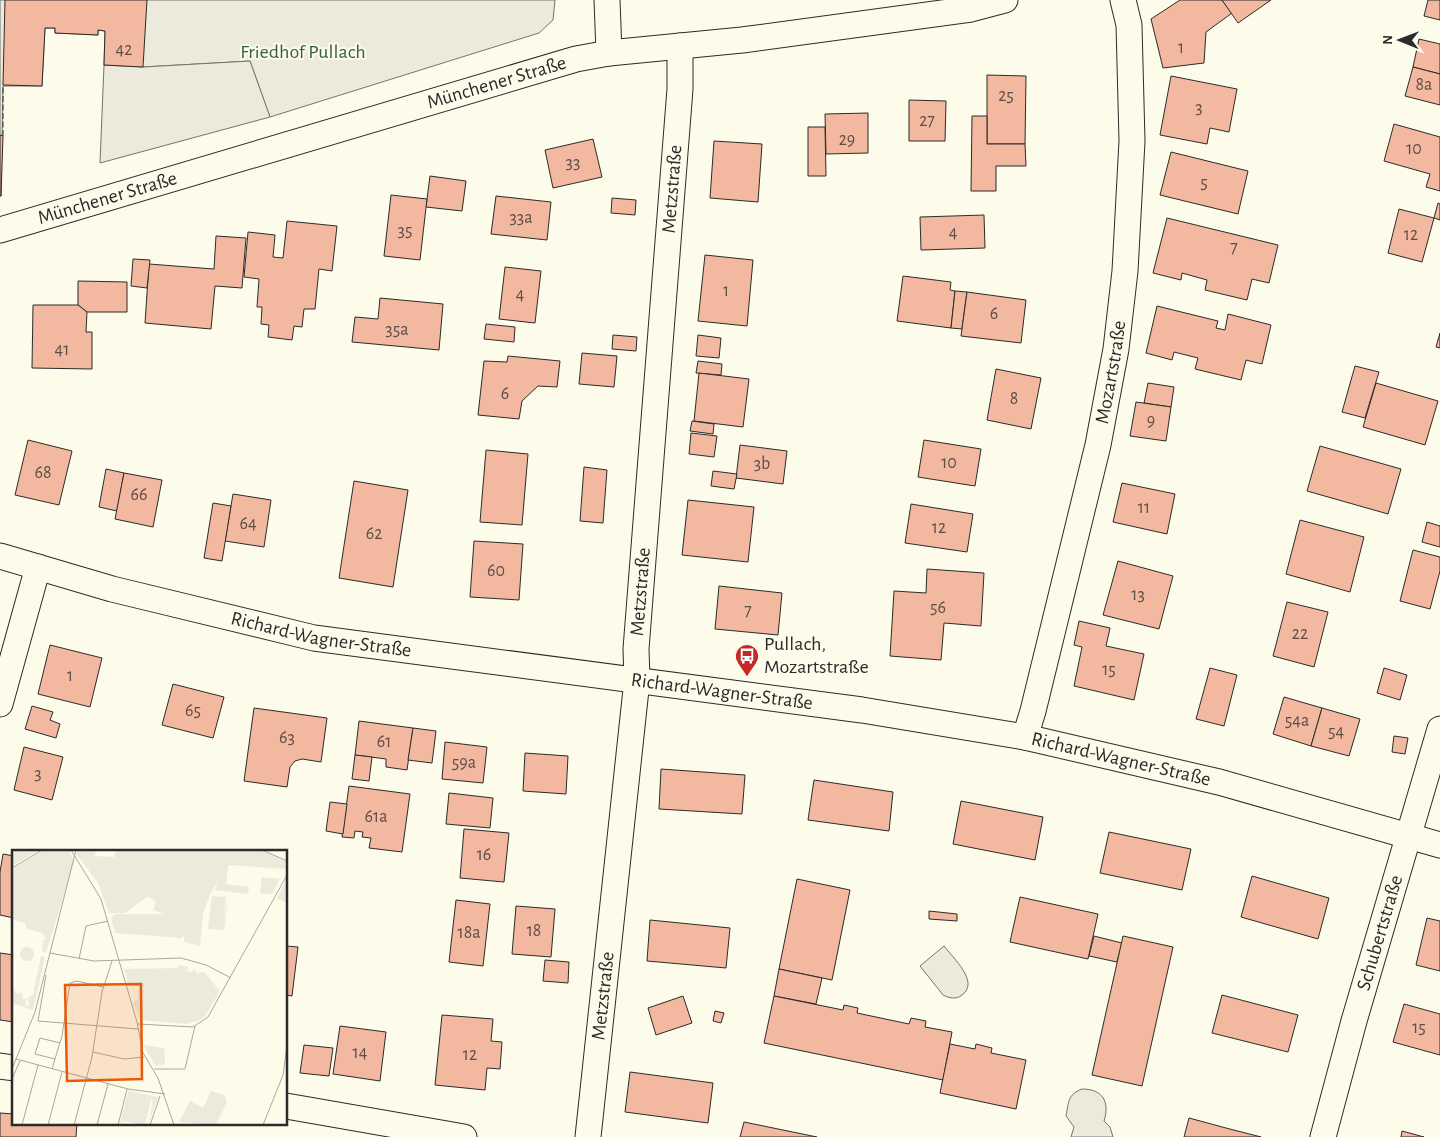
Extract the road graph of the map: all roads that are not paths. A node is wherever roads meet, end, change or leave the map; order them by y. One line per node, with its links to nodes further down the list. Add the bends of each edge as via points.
1 (607, 0): 5 (street)
2 (1005, 0): 4 (street, Münchener Straße, via 971,9)
3 (1123, 0): 12 (street, Mozartstraße, via 1129,25 1132,141 1125,271 1116,349 1096,454)
4 (680, 46): 5 (street, Münchener Straße); 9 (street, Metzstraße, via 680,89 636,649)
5 (609, 53): 6 (street, Münchener Straße, via 530,72)
6 (0, 230)
7 (0, 556): 8 (street, Richard-Wagner-Straße)
8 (38, 567): 9 (street, Richard-Wagner-Straße, via 112,589 314,638); 10 (street)
9 (637, 680): 12 (street, Richard-Wagner-Straße, via 862,710); 17 (street, Metzstraße)
10 (0, 704)
11 (1440, 729): 13 (street, Schubertstraße)
12 (1025, 737): 13 (street, Richard-Wagner-Straße, via 1211,780)
13 (1409, 836): 14 (street, Richard-Wagner-Straße); 18 (street, Schubertstraße)
14 (1440, 846)
15 (288, 1106): 16 (street)
16 (464, 1137)
17 (588, 1137)
18 (1323, 1137)

